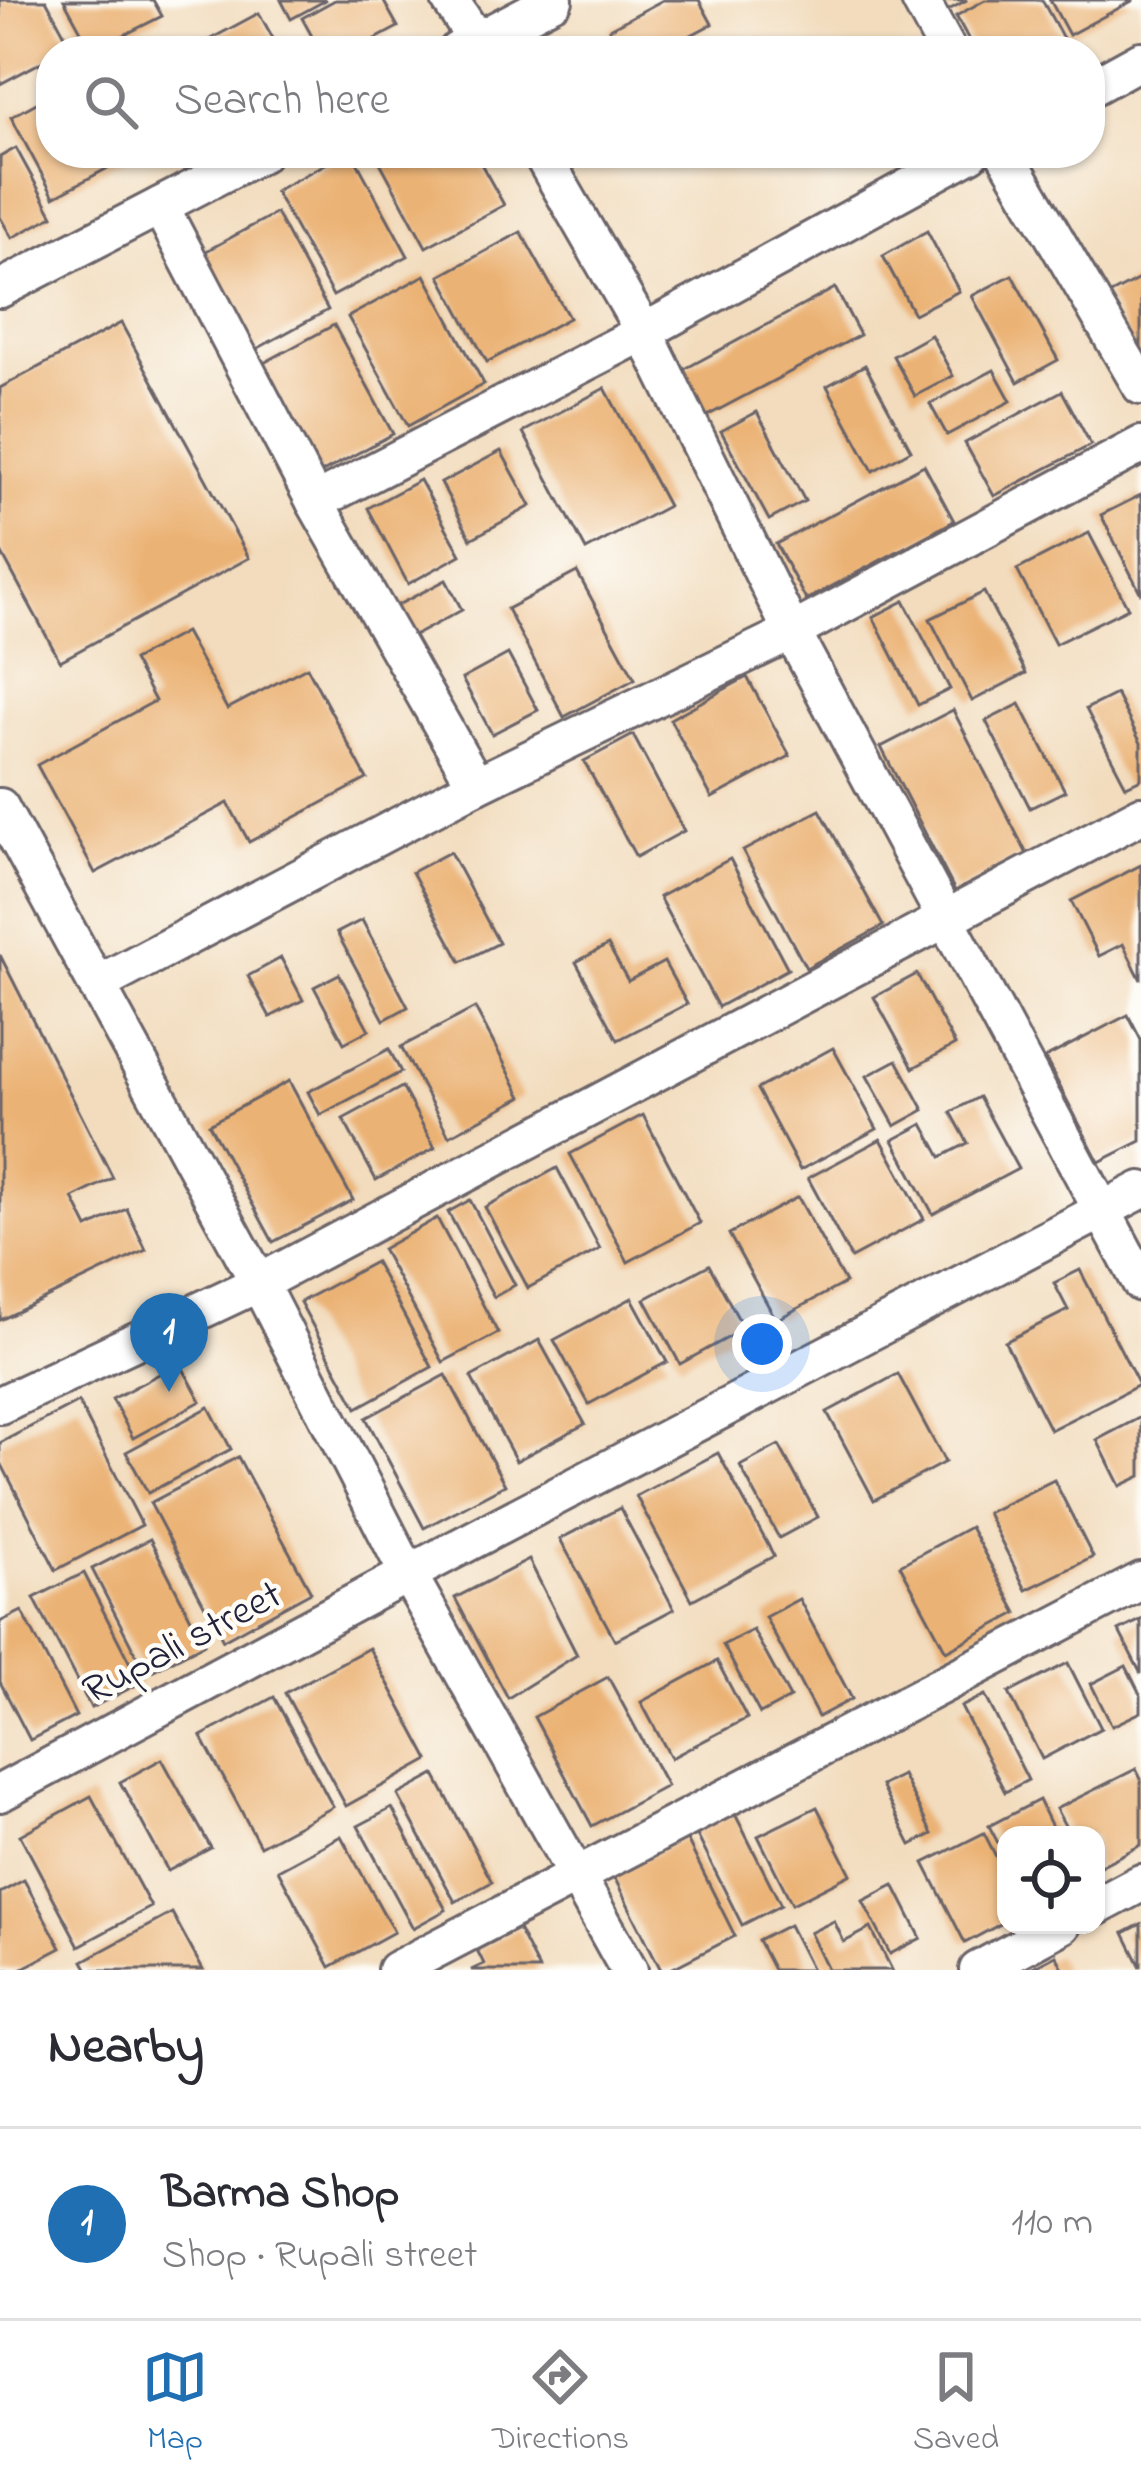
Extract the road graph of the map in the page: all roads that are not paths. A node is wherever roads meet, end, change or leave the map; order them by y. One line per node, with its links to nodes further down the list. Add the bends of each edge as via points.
1 (450, 0): 4 (street)
2 (554, 0): 5 (street)
3 (920, 0): 6 (street)
4 (466, 36)
5 (492, 36)
6 (940, 36)
7 (1141, 60): 8 (street)
8 (1105, 80)
9 (233, 168): 13 (street)
10 (550, 168): 15 (street)
11 (944, 168): 15 (street)
12 (1014, 168): 16 (street)
13 (160, 206): 14 (street); 18 (street)
14 (0, 289)
15 (644, 332): 18 (street); 19 (street)
16 (1141, 386)
17 (1141, 445): 19 (street)
18 (314, 502): 20 (street)
19 (793, 632): 20 (street); 23 (street)
20 (476, 785): 24 (street)
21 (0, 807): 24 (street)
22 (1141, 814): 23 (street)
23 (947, 919): 26 (street); 27 (street)
24 (98, 984): 27 (street)
25 (1141, 1190): 26 (street, Rupali street)
26 (1101, 1210): 28 (street); 30 (street, Rupali street)
27 (260, 1283): 29 (street); 30 (street)
28 (1141, 1283)
29 (0, 1405)
30 (409, 1574): 32 (street, Rupali street); 33 (street)
31 (1141, 1581): 33 (street)
32 (0, 1793)
33 (577, 1874): 37 (street); 38 (street)
34 (1141, 1883): 35 (street)
35 (1105, 1902)
36 (1045, 1934): 39 (street)
37 (396, 1970)
38 (629, 1970)
39 (978, 1970)

